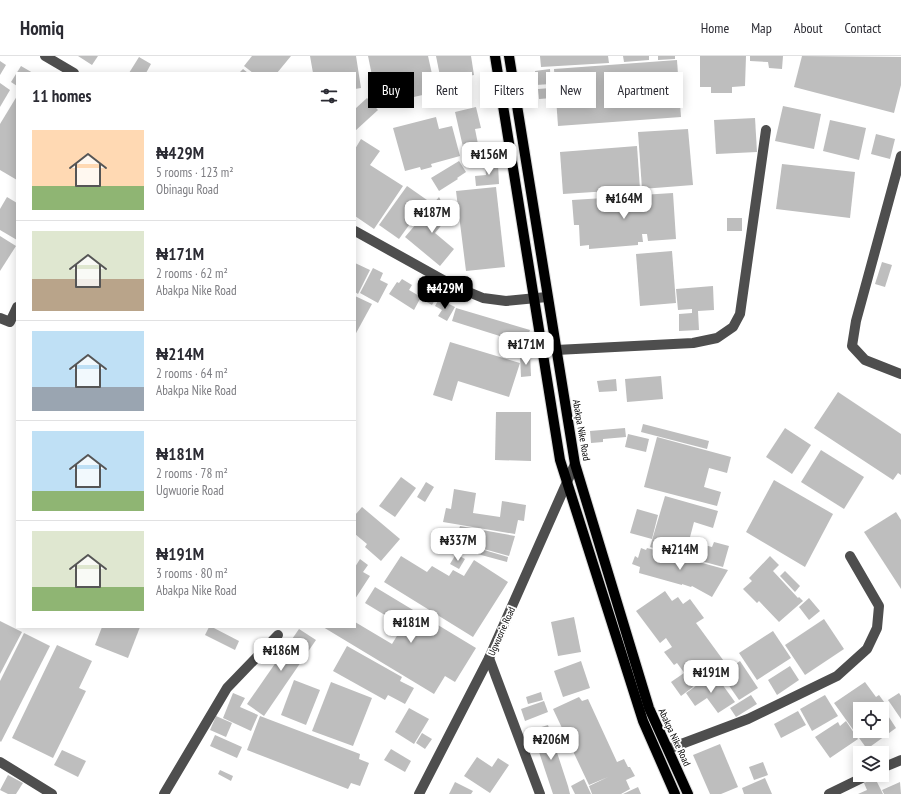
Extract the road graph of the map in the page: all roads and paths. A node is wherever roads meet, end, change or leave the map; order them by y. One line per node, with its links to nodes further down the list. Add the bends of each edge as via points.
1 (45, 56): 4 (street)
2 (495, 56): 9 (main road)
3 (509, 56): 8 (main road, Abakpa Nike Road)
4 (72, 72)
5 (766, 130): 13 (street, via 740,314 733,327 717,338 693,343)
6 (901, 156): 14 (street, via 856,321 852,346 865,360)
7 (356, 232): 9 (street, via 454,286 483,298 506,301)
8 (547, 297): 9 (street); 13 (main road, Abakpa Nike Road)
9 (533, 298): 16 (main road, via 560,460)
10 (16, 312): 12 (street)
11 (0, 318): 12 (street)
12 (14, 323)
13 (556, 350): 15 (main road, Abakpa Nike Road)
14 (901, 374)
15 (575, 464): 16 (street, Ugwuorie Road); 20 (main road, Abakpa Nike Road, via 649,708)
16 (567, 482): 19 (street, Ugwuorie Road); 29 (main road, via 643,721)
17 (850, 556): 20 (street, via 879,606 877,628 867,649 837,676 748,719)
18 (278, 635): 26 (street, via 227,688)
19 (489, 658): 27 (street, Ugwuorie Road); 28 (street)
20 (668, 749): 30 (main road, Abakpa Nike Road)
21 (901, 760): 23 (street)
22 (0, 762): 25 (street)
23 (889, 765)
24 (854, 782): 31 (street)
25 (52, 794)
26 (164, 794)
27 (419, 794)
28 (540, 794)
29 (675, 794)
30 (688, 794)
31 (829, 794)

